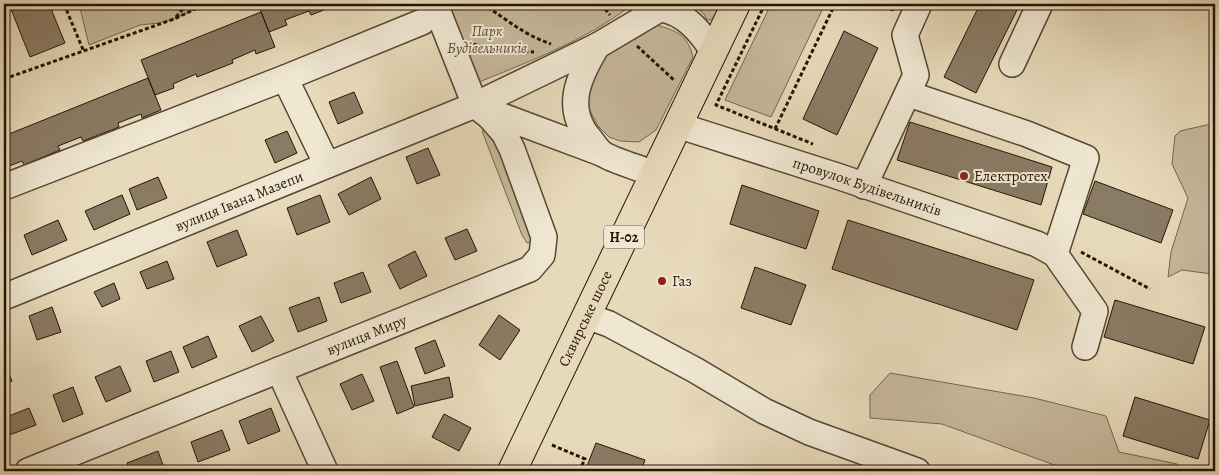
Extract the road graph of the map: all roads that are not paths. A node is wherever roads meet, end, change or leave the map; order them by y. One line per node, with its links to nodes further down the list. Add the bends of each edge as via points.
1 (736, 4): 7 (main road, Сквирське шосе / Н-02)
2 (919, 4): 10 (street, via 905,35 916,75)
3 (1040, 4): 8 (street)
4 (664, 6): 6 (street, вулиця Івана Мазепи); 7 (street, via 693,25)
5 (429, 13): 9 (street); 11 (street)
6 (597, 46): 11 (street, вулиця Івана Мазепи); 13 (street, via 576,87 576,112 584,133)
7 (713, 51): 12 (main road, Сквирське шосе / Н-02)
8 (1012, 64)
9 (285, 78): 14 (street); 17 (street)
10 (909, 94): 16 (street); 18 (street, via 1027,134 1086,158)
11 (474, 105): 13 (street); 14 (street, вулиця Івана Мазепи); 22 (street, вулиця Миру, via 490,117 512,149 544,237 542,255 530,269)
12 (677, 125): 15 (main road, Сквирське шосе / Н-02); 16 (street, провулок Будівельників)
13 (602, 154): 15 (street)
14 (326, 165): 19 (street, вулиця Івана Мазепи)
15 (654, 174): 20 (main road, Сквирське шосе / Н-02)
16 (864, 186): 18 (street, провулок Будівельників, via 1037,244)
17 (4, 187)
18 (1055, 254): 21 (street, via 1096,311)
19 (5, 291)
20 (586, 316): 25 (main road, Сквирське шосе / Н-02); 26 (street, via 609,324 802,429)
21 (1085, 347)
22 (279, 370): 23 (street, вулиця Миру); 24 (street)
23 (28, 471)
24 (325, 471)
25 (512, 471)
26 (917, 471)

